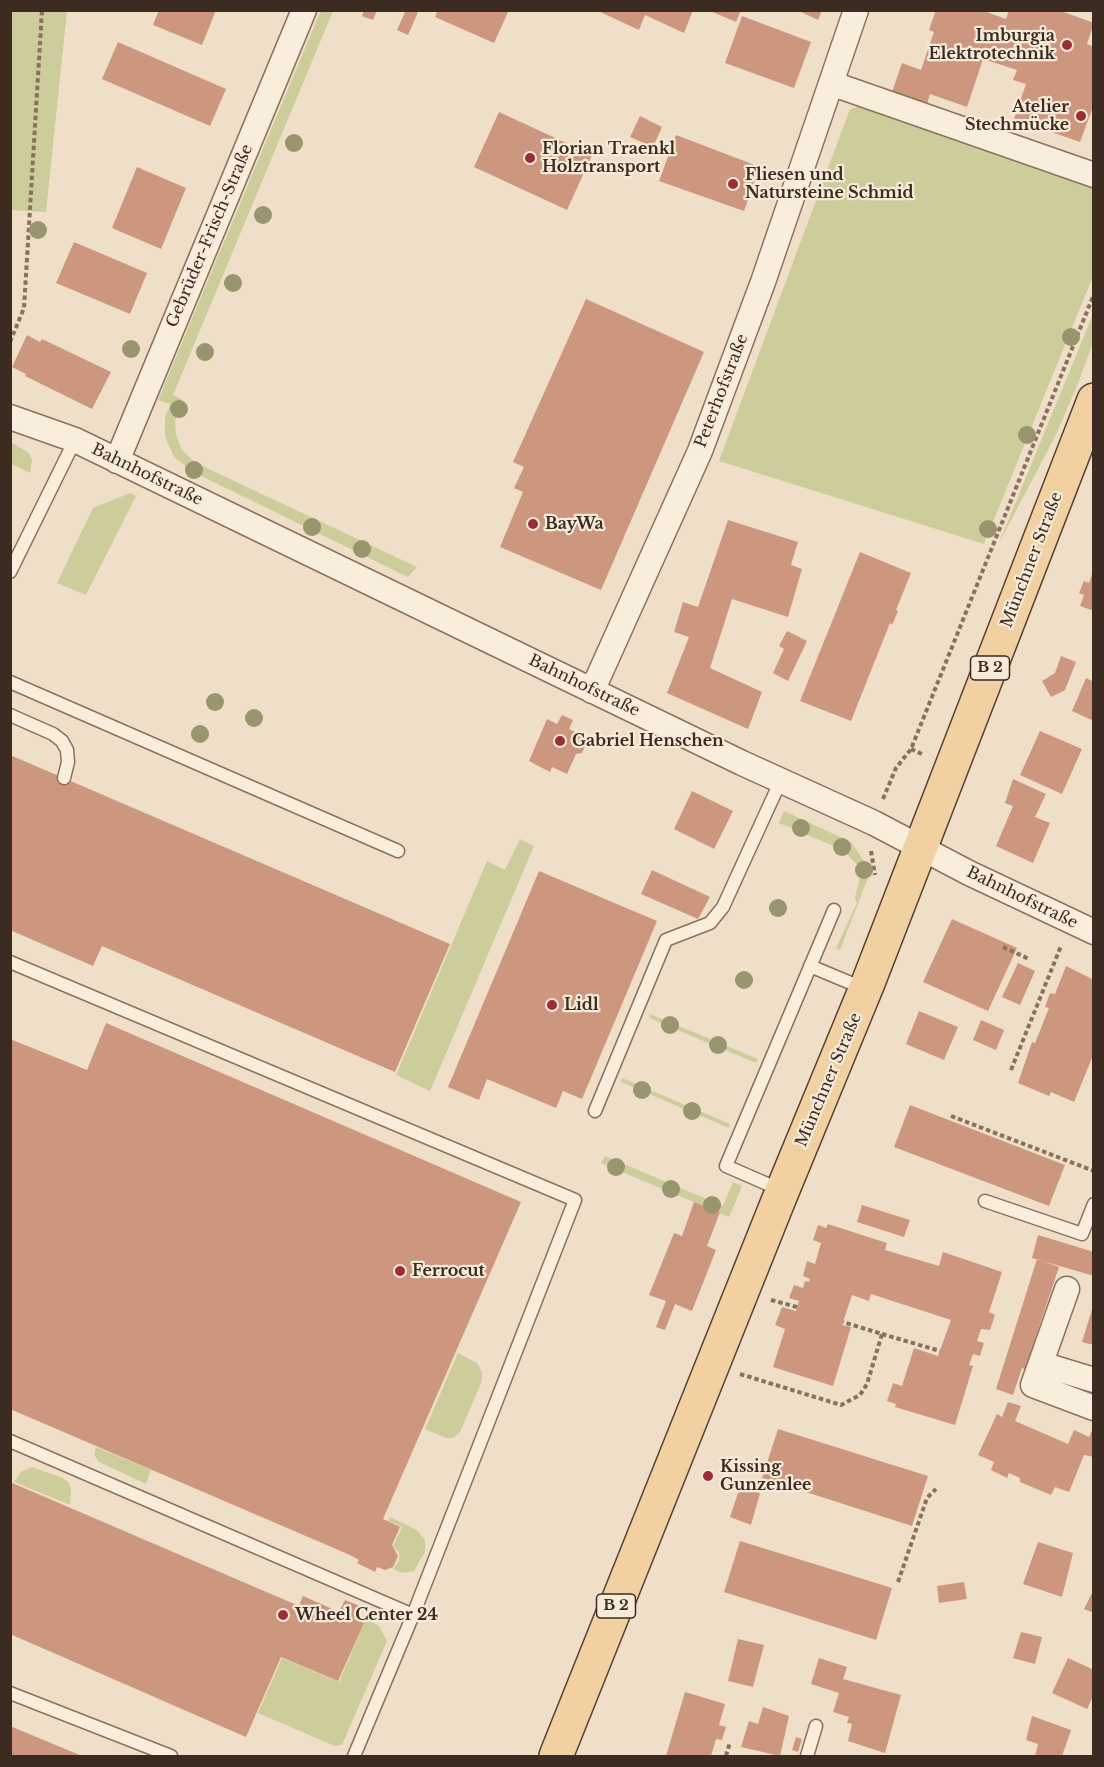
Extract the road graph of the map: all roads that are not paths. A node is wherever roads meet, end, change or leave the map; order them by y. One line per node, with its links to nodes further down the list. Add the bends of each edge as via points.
1 (304, 10): 8 (street, Gebrüder-Frisch-Straße)
2 (856, 10): 3 (street, Peterhofstraße)
3 (832, 84): 4 (street); 11 (street, Peterhofstraße, via 700,451)
4 (1091, 171)
5 (1094, 400): 15 (main road, Münchner Straße / B 2)
6 (10, 417): 7 (street, Bahnhofstraße)
7 (75, 440): 8 (street, Bahnhofstraße); 9 (lane, Bahnhofstraße)
8 (117, 461): 11 (street, Bahnhofstraße)
9 (10, 572)
10 (10, 682): 16 (lane)
11 (592, 691): 14 (street, Bahnhofstraße)
12 (10, 715): 13 (lane, via 62,741 68,762)
13 (64, 778)
14 (781, 780): 15 (street, Bahnhofstraße); 22 (lane, via 723,907 710,923 666,940)
15 (922, 848): 18 (street, Bahnhofstraße); 21 (main road, Münchner Straße / B 2)
16 (398, 851)
17 (834, 910): 20 (lane)
18 (1094, 932)
19 (10, 962): 31 (lane, via 575,1200)
20 (810, 966): 21 (lane); 23 (lane, via 726,1166)
21 (866, 990): 23 (main road, Münchner Straße / B 2)
22 (595, 1110)
23 (783, 1191): 36 (main road, Münchner Straße / B 2)
24 (985, 1201): 25 (lane, via 1082,1234)
25 (1094, 1204)
26 (1067, 1289): 27 (street)
27 (1041, 1364): 28 (street); 29 (street, via 1033,1385)
28 (1094, 1380)
29 (1094, 1408)
30 (10, 1441): 31 (lane)
31 (413, 1615): 35 (lane)
32 (10, 1693): 34 (lane)
33 (816, 1726): 37 (lane)
34 (171, 1756)
35 (354, 1756)
36 (556, 1756)
37 (807, 1756)

